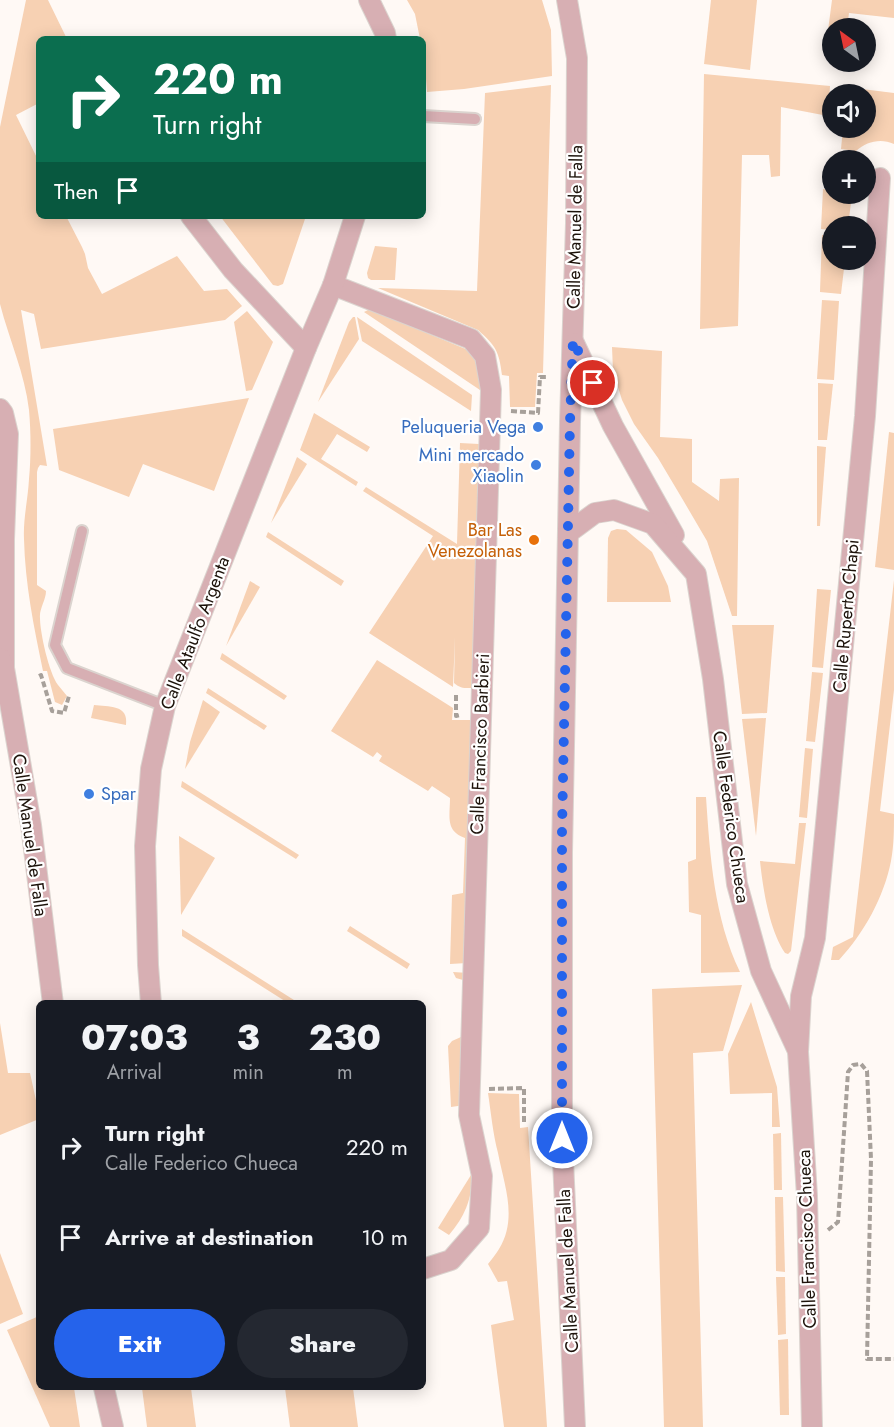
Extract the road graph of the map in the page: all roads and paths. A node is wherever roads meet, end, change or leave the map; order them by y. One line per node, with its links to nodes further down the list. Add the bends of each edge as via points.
1 (369, 0): 3 (street)
2 (567, 0): 10 (street, Calle Manuel de Falla, via 577,58)
3 (382, 36)
4 (426, 116): 5 (lane)
5 (475, 118)
6 (880, 178): 24 (street, Calle Ruperto Chapi, via 864,427 815,938 801,996)
7 (193, 219): 11 (street, via 233,270)
8 (354, 219): 9 (street, Calle Ataulfo Argenta)
9 (333, 285): 11 (street, Calle Ataulfo Argenta); 28 (street, Calle Francisco Barbieri, via 471,339 484,356 491,390 469,1115 482,1176 480,1228 451,1260)
10 (573, 340): 16 (street, Calle Manuel de Falla); 17 (street, Calle Federico Chueca, via 613,426)
11 (306, 348): 21 (street, Calle Ataulfo Argenta)
12 (547, 377): 14 (path, via 540,377 538,413)
13 (0, 409): 18 (street, Calle Manuel de Falla, via 8,434)
14 (506, 411)
15 (82, 531): 21 (lane, via 55,645 67,668)
16 (568, 533): 17 (street, via 595,513 614,510 652,524); 32 (street, Calle Manuel de Falla, via 562,1138)
17 (696, 574): 24 (street, Calle Federico Chueca, via 713,679 737,884 761,971)
18 (2, 663): 22 (street, Calle Manuel de Falla, via 32,825)
19 (39, 676): 20 (path, via 52,711 64,713)
20 (69, 696)
21 (165, 706): 23 (street, Calle Ataulfo Argenta, via 152,769 145,846)
22 (53, 1000)
23 (151, 1000)
24 (798, 1052): 33 (street, Calle Francisco Chueca, via 807,1196)
25 (485, 1089): 26 (path, via 524,1088)
26 (524, 1122)
27 (824, 1222): 29 (path, via 825,1233 838,1222 848,1072 853,1065 861,1064 867,1071 871,1159 867,1359)
28 (426, 1268)
29 (894, 1359)
30 (104, 1390): 31 (street)
31 (113, 1427)
32 (575, 1427)
33 (812, 1427)

